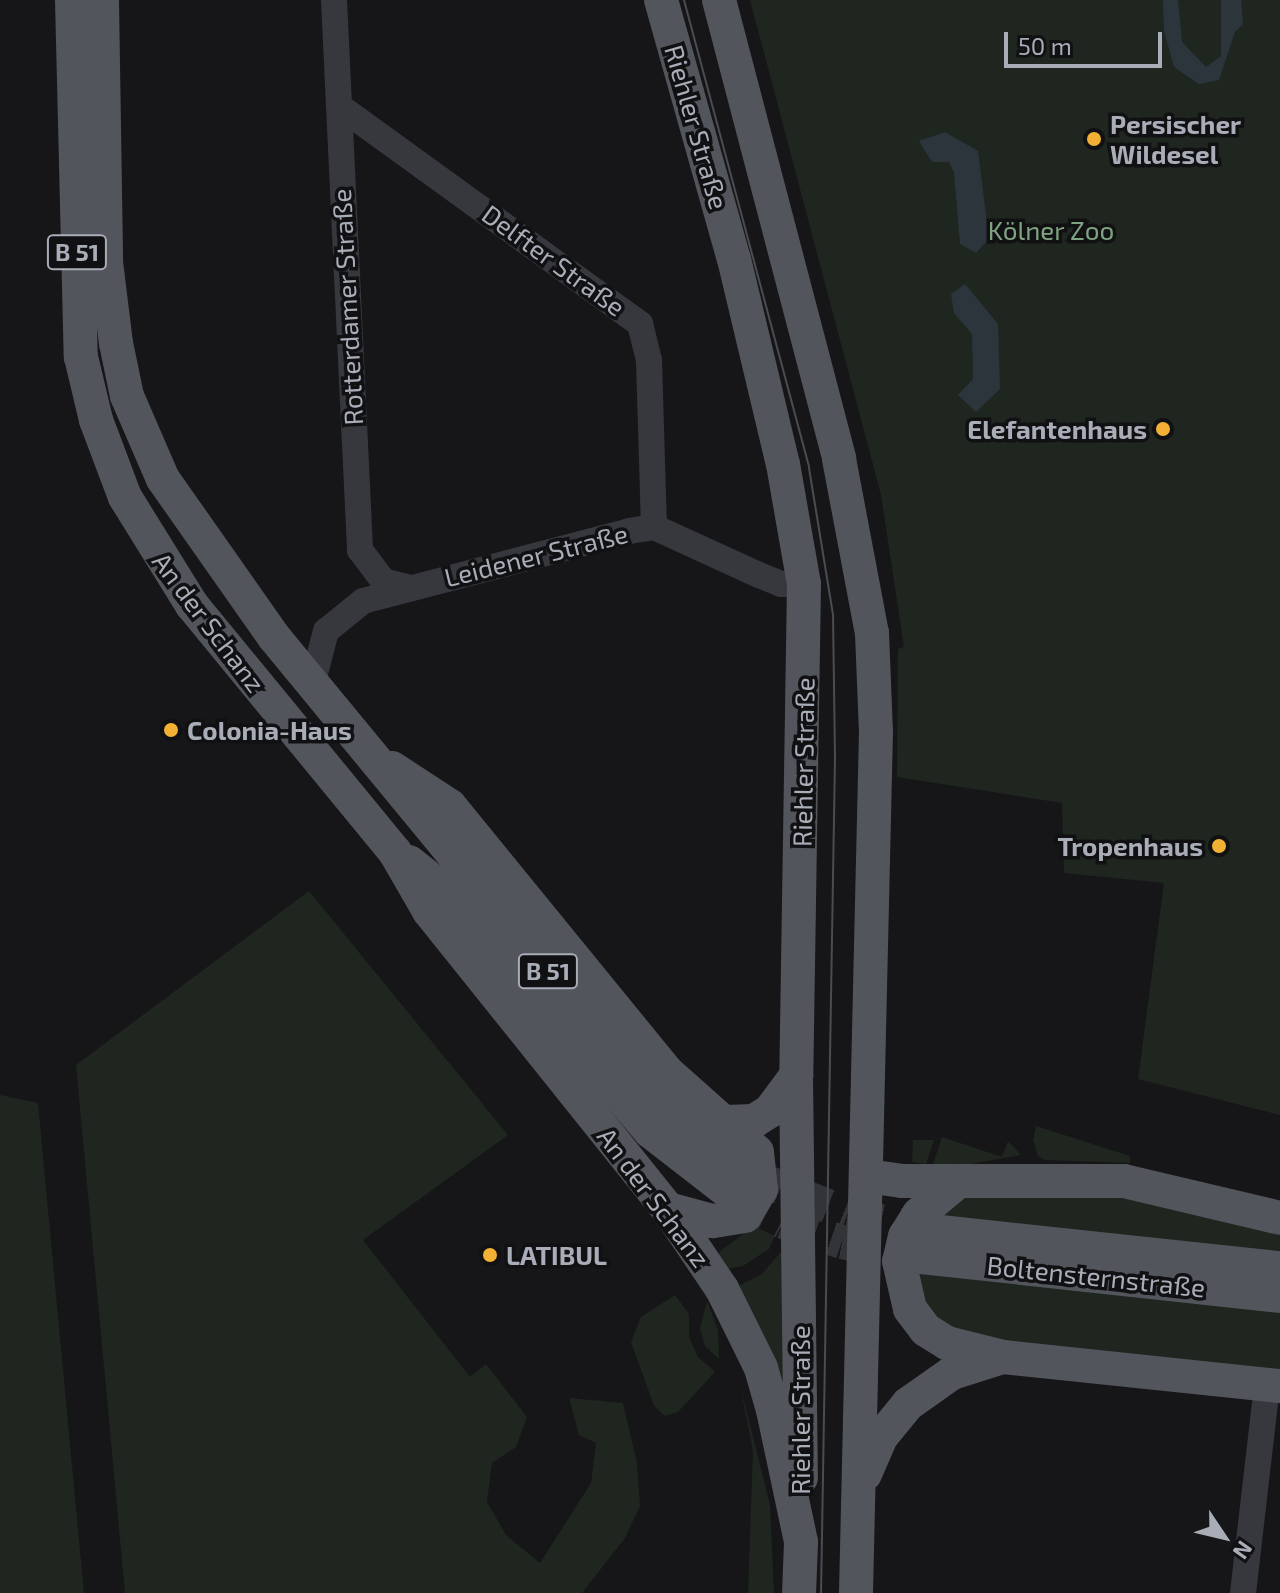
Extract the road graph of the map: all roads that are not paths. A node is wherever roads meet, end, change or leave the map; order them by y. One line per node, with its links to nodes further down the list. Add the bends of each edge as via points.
1 (72, 0): 11 (main road, An der Schanz / B 51, via 81,357 96,420 125,497 175,581)
2 (102, 0): 10 (main road, An der Schanz / B 51, via 106,262 127,396 186,518)
3 (334, 0): 6 (street, Rotterdamer Straße)
4 (661, 0): 8 (main road, Riehler Straße, via 734,259 783,464)
5 (719, 0): 17 (main road, Riehler Straße, via 839,459 870,610 876,731)
6 (339, 106): 7 (street, Delfter Straße, via 640,324 649,360); 9 (street, Rotterdamer Straße, via 360,550 383,581)
7 (654, 527): 8 (street, Leidener Straße, via 781,584); 9 (street, Leidener Straße)
8 (804, 584): 15 (main road, Riehler Straße)
9 (407, 587): 12 (street, Leidener Straße, via 363,601 326,631)
10 (274, 637): 11 (main road, B 51, via 241,616 230,619 222,632); 12 (main road, An der Schanz / B 51)
11 (227, 650): 14 (main road, An der Schanz / B 51)
12 (312, 685): 13 (main road, An der Schanz / B 51)
13 (364, 751): 14 (main road, An der Schanz / B 51, via 659,1102 742,1186 650,1131 449,894); 16 (main road, An der Schanz, via 450,806 667,1072)
14 (395, 852): 19 (main road, An der Schanz / B 51, via 429,911)
15 (796, 1076): 16 (main road, via 770,1111 754,1121); 26 (main road, Riehler Straße)
16 (725, 1122): 19 (main road, An der Schanz, via 757,1152 762,1171 755,1204 730,1222 690,1218)
17 (867, 1176): 18 (main road); 25 (main road, Riehler Straße)
18 (959, 1181): 20 (main road, via 1124,1181); 23 (main road, via 919,1214 905,1236 901,1285 926,1330 947,1343)
19 (668, 1209): 26 (main road, An der Schanz / B 51, via 722,1289 761,1368)
20 (1280, 1218)
21 (1280, 1268): 22 (main road, Boltensternstraße, via 917,1243)
22 (1280, 1296)
23 (1003, 1357): 24 (main road); 25 (main road, via 952,1373 893,1418 866,1470)
24 (1273, 1386): 29 (street)
25 (859, 1501): 28 (main road)
26 (801, 1542): 27 (main road, An der Schanz / B 51)
27 (799, 1593)
28 (856, 1593)
29 (1243, 1593)

